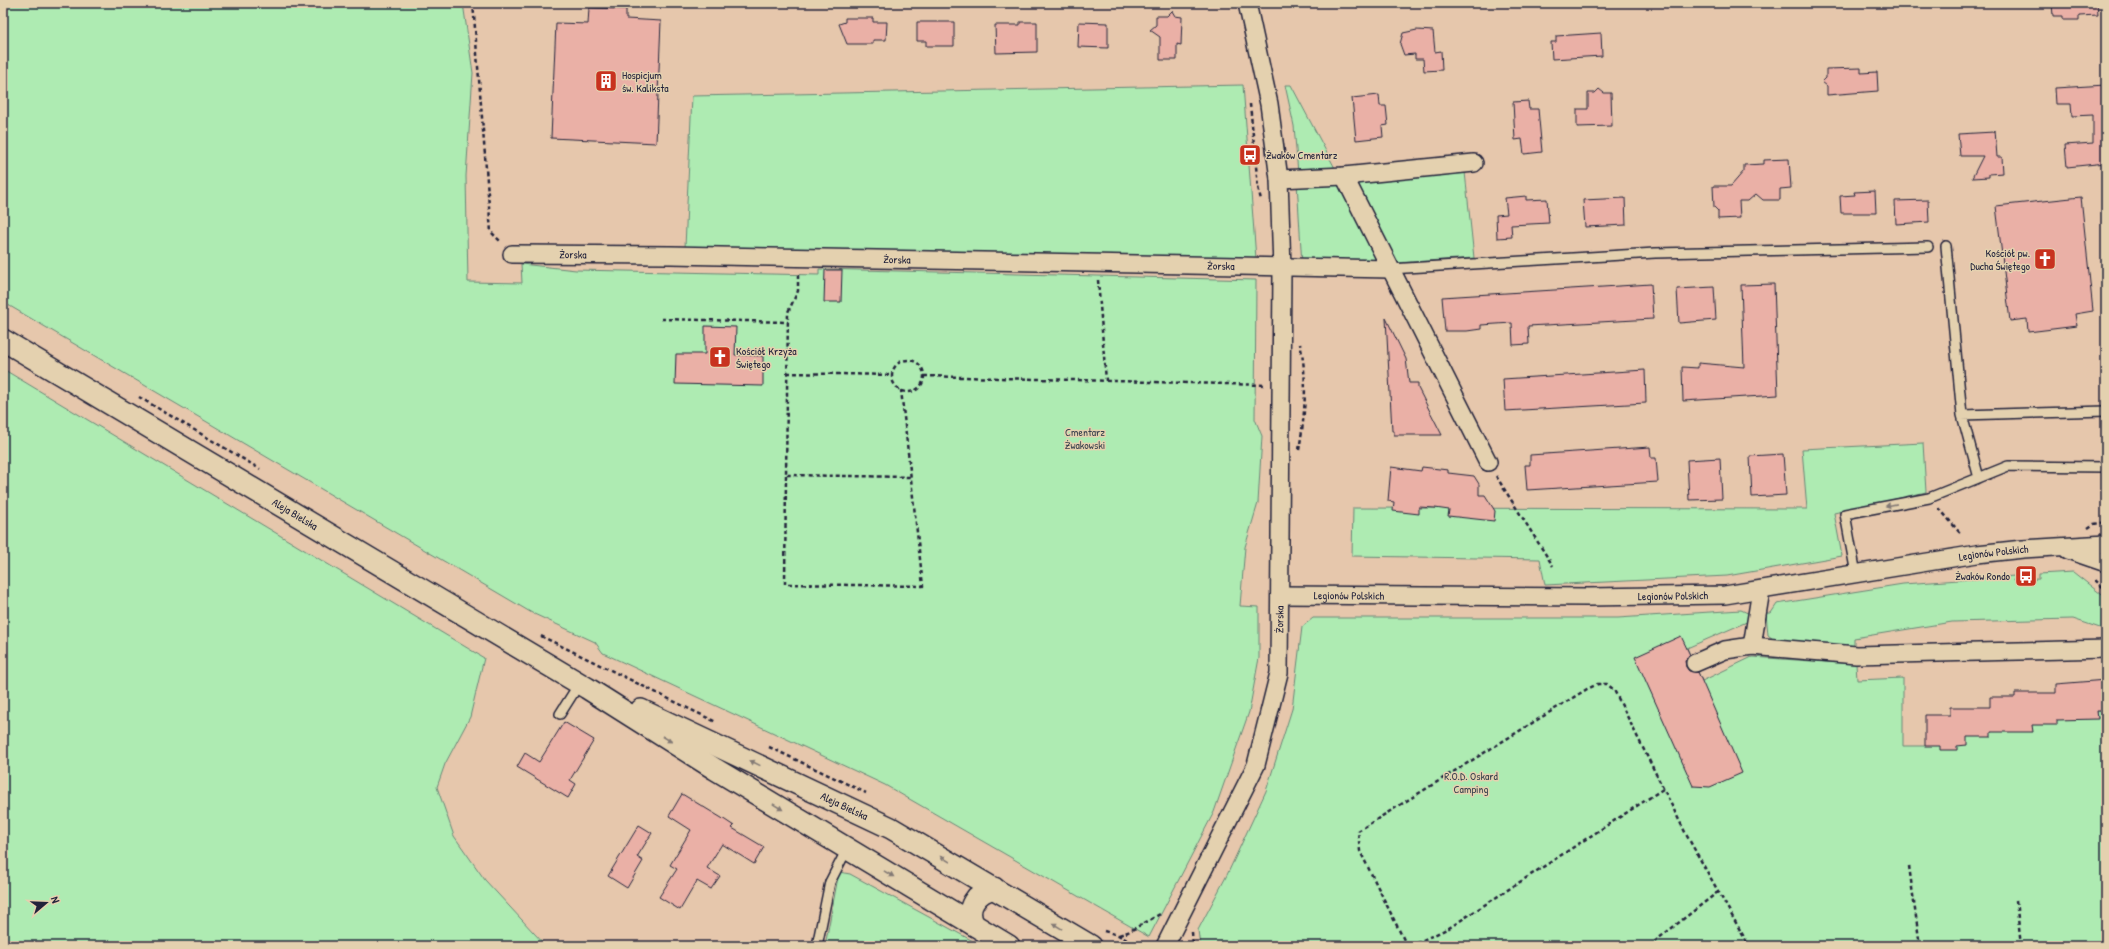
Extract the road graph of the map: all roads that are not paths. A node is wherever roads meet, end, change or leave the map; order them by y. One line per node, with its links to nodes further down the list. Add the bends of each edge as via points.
1 (1247, 3): 4 (street, Żorska, via 1269,104)
2 (1474, 163): 3 (street)
3 (1344, 176): 4 (street); 9 (street)
4 (1279, 179): 8 (street, Żorska)
5 (1928, 246): 9 (lane, via 1655,253)
6 (1946, 246): 12 (lane)
7 (512, 254): 8 (street, Żorska, via 679,255)
8 (1282, 268): 9 (street, Żorska); 21 (street, Żorska)
9 (1390, 269): 13 (street)
10 (6, 331): 25 (street, Aleja Bielska)
11 (2106, 411): 12 (lane)
12 (1962, 415): 15 (lane)
13 (1488, 462)
14 (2106, 467): 15 (lane, via 2008,466)
15 (1979, 478): 19 (lane, one-way to 19, via 1929,498 1845,514)
16 (2106, 544): 17 (street, Legionów Polskich)
17 (2062, 548): 18 (street); 19 (street, Legionów Polskich, via 2001,551)
18 (2106, 563)
19 (1856, 574): 20 (street, Legionów Polskich)
20 (1761, 590): 21 (street, Legionów Polskich, via 1725,595 1588,598); 22 (street)
21 (1280, 595): 33 (street, Żorska, via 1279,673 1256,765)
22 (1752, 646): 23 (street, via 1856,655); 24 (street, via 1724,650)
23 (2106, 649)
24 (1695, 663)
25 (583, 686): 26 (lane); 27 (street, Aleja Bielska, one-way to 27, via 714,769); 28 (street, Aleja Bielska, one-way to 25, via 891,828 664,720)
26 (560, 714)
27 (847, 848): 29 (street, Aleja Bielska, one-way to 29); 30 (lane, via 830,882)
28 (994, 888): 29 (street, via 980,893 972,903 970,914); 32 (street, Aleja Bielska, one-way to 28)
29 (974, 925): 31 (street, Aleja Bielska)
30 (817, 946)
31 (1009, 946)
32 (1090, 946)
33 (1165, 946)

